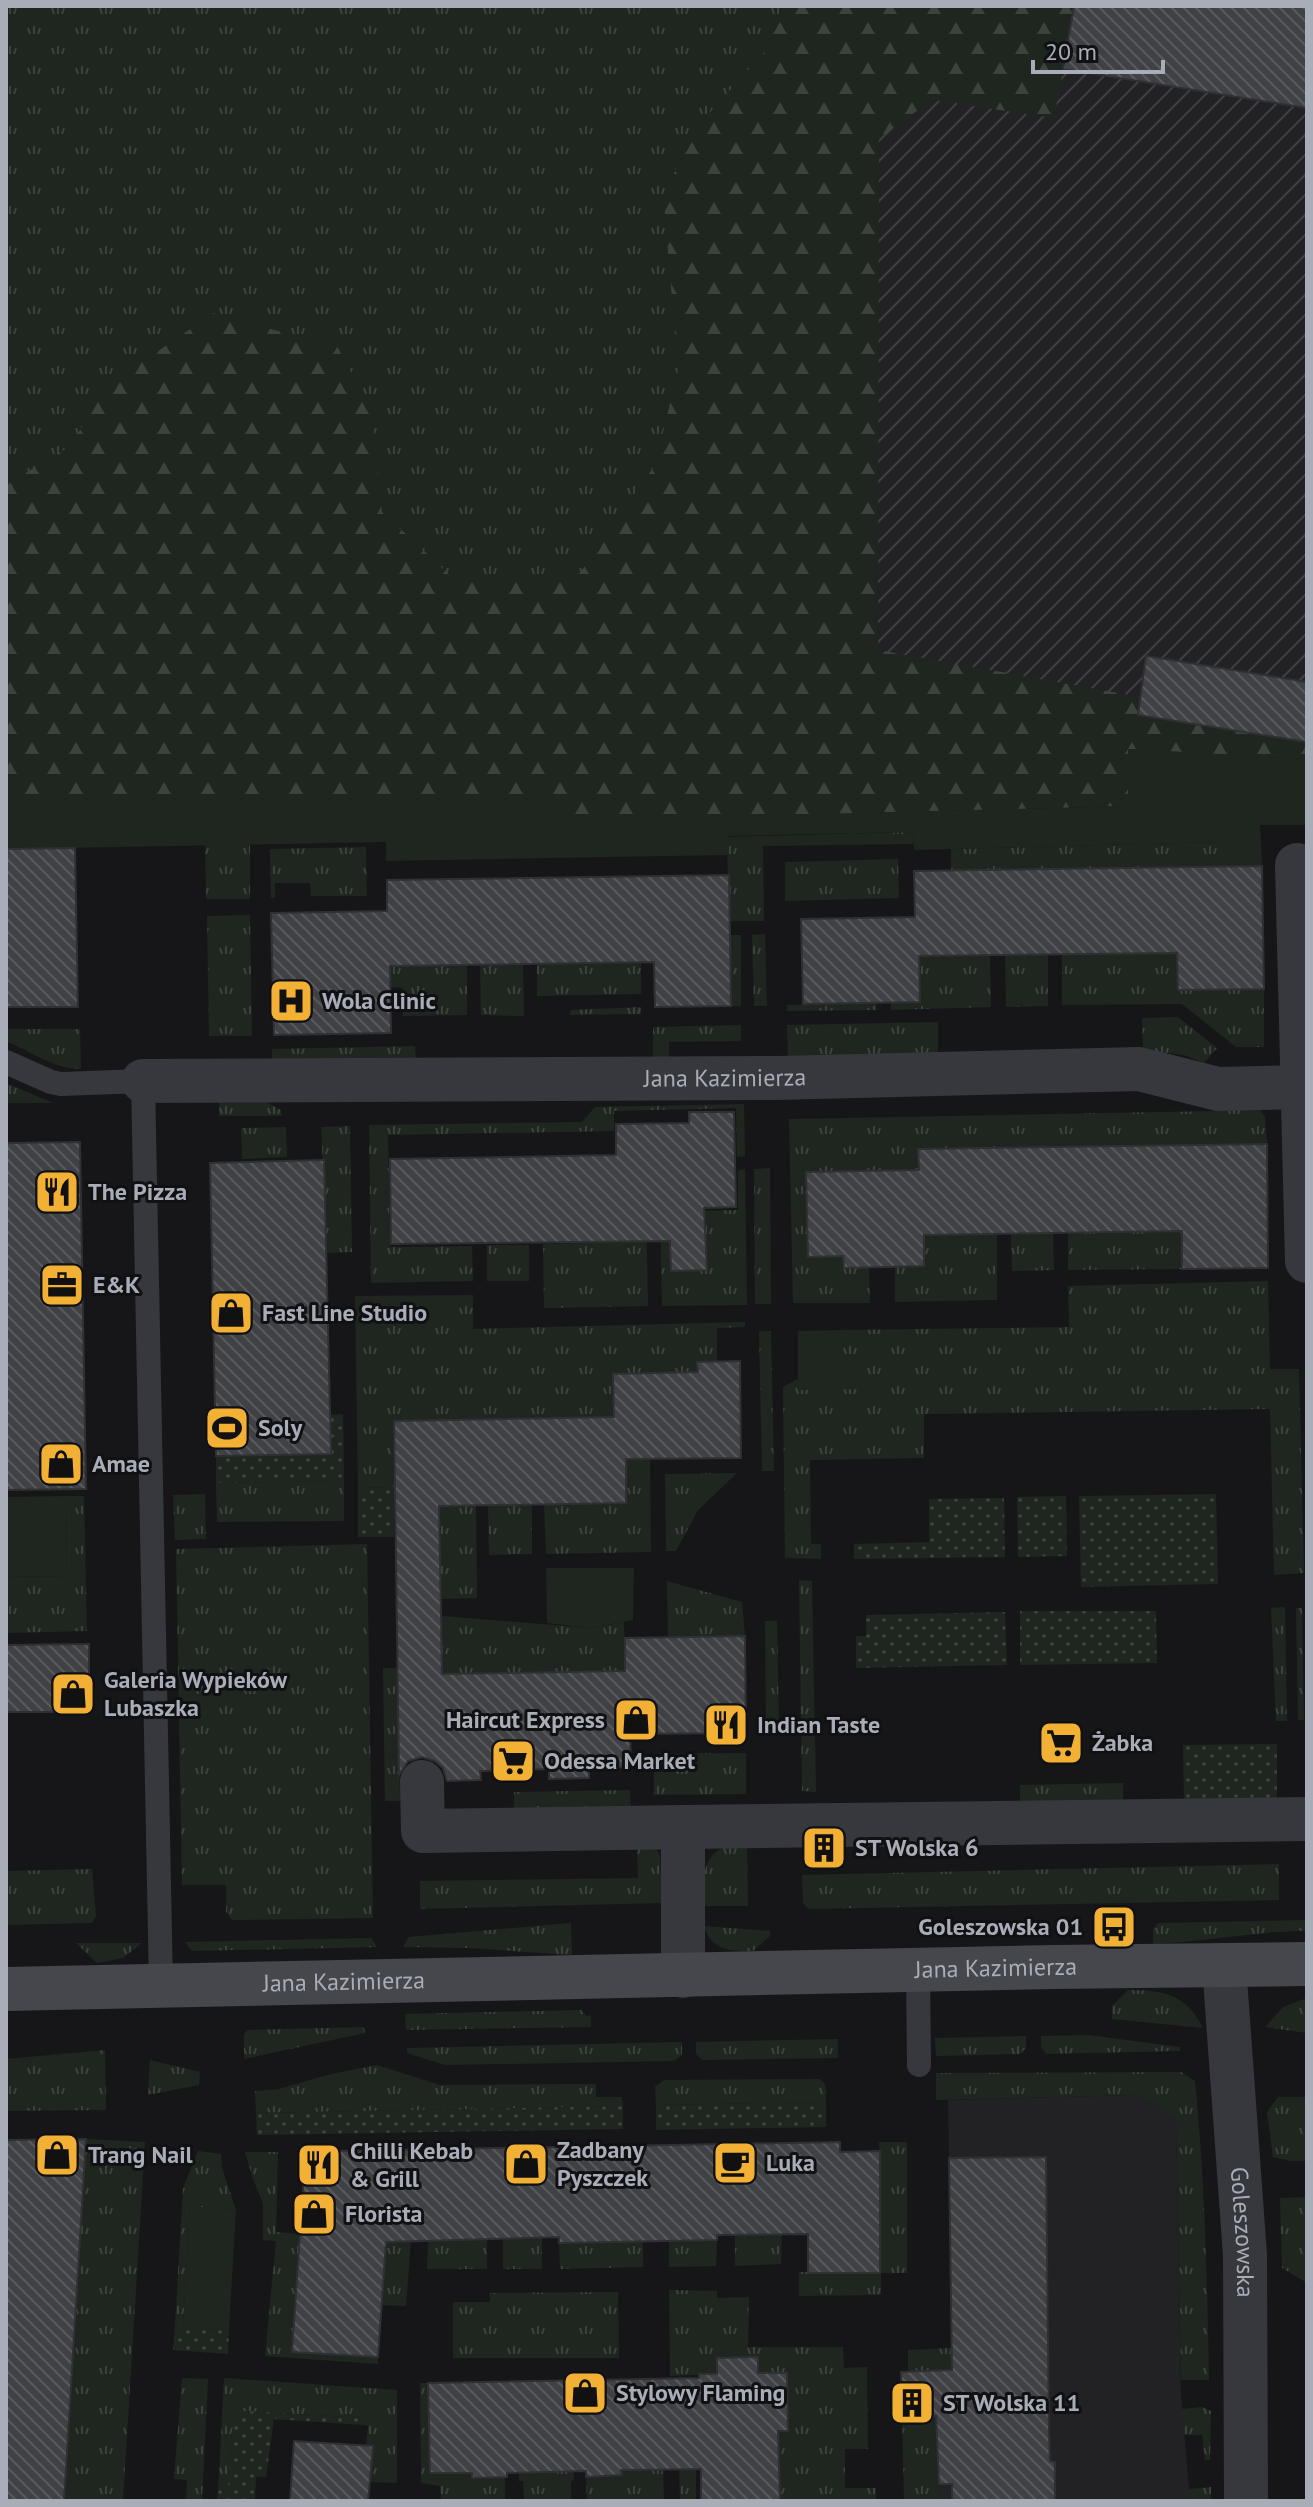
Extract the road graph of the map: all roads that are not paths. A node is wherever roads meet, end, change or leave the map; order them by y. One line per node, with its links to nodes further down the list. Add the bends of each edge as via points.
1 (1297, 865): 4 (street)
2 (6, 1062): 3 (lane, via 61,1084)
3 (143, 1081): 4 (street, Jana Kazimierza, via 776,1078 1139,1069 1218,1089); 13 (lane)
4 (1303, 1087): 5 (street)
5 (1307, 1261)
6 (422, 1782): 8 (street, via 423,1831)
7 (1307, 1819): 8 (street)
8 (683, 1827): 12 (street)
9 (1307, 1964): 10 (street, Jana Kazimierza)
10 (1224, 1965): 11 (street, Jana Kazimierza); 16 (street, Goleszowska, via 1245,2255)
11 (918, 1970): 12 (street, Jana Kazimierza); 15 (lane)
12 (683, 1976): 13 (street, Jana Kazimierza)
13 (161, 1985): 14 (street, Jana Kazimierza)
14 (6, 1989)
15 (919, 2065)
16 (1246, 2501)

